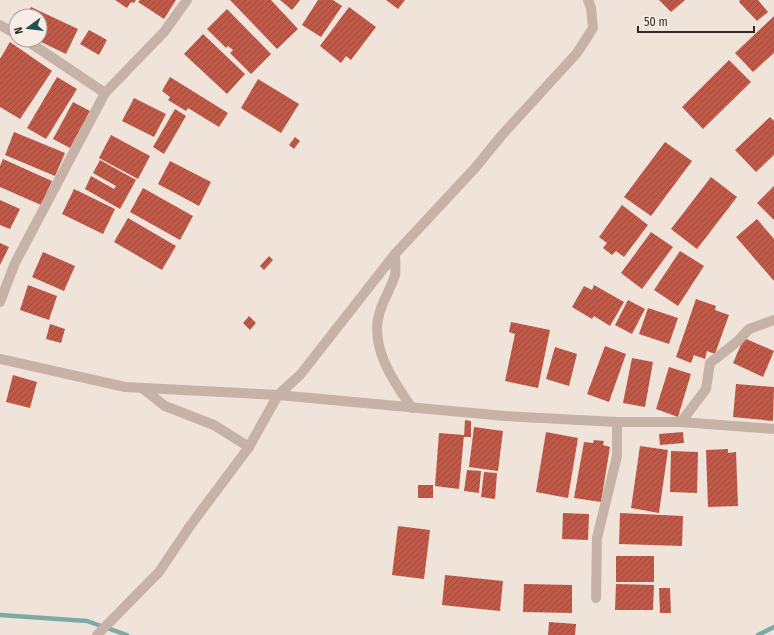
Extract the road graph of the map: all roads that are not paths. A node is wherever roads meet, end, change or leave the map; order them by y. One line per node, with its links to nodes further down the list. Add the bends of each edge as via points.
1 (187, 0): 4 (street, via 164,32)
2 (588, 0): 5 (street, via 592,28 577,53 502,135 476,168)
3 (38, 48): 4 (street)
4 (105, 93): 6 (street, via 15,263)
5 (395, 254): 10 (street, via 300,375); 11 (street, via 395,274 379,315 377,333 392,380)
6 (0, 302)
7 (774, 320): 13 (street, via 749,329 710,363 706,389)
8 (0, 359): 9 (street)
9 (142, 388): 10 (street); 15 (street, via 165,406 214,425)
10 (278, 395): 11 (street); 15 (street)
11 (412, 408): 12 (street)
12 (617, 422): 13 (street); 16 (street, via 617,456 596,538)
13 (681, 422): 14 (street)
14 (774, 429)
15 (249, 447): 17 (street, via 159,572)
16 (596, 598)
17 (97, 635)

